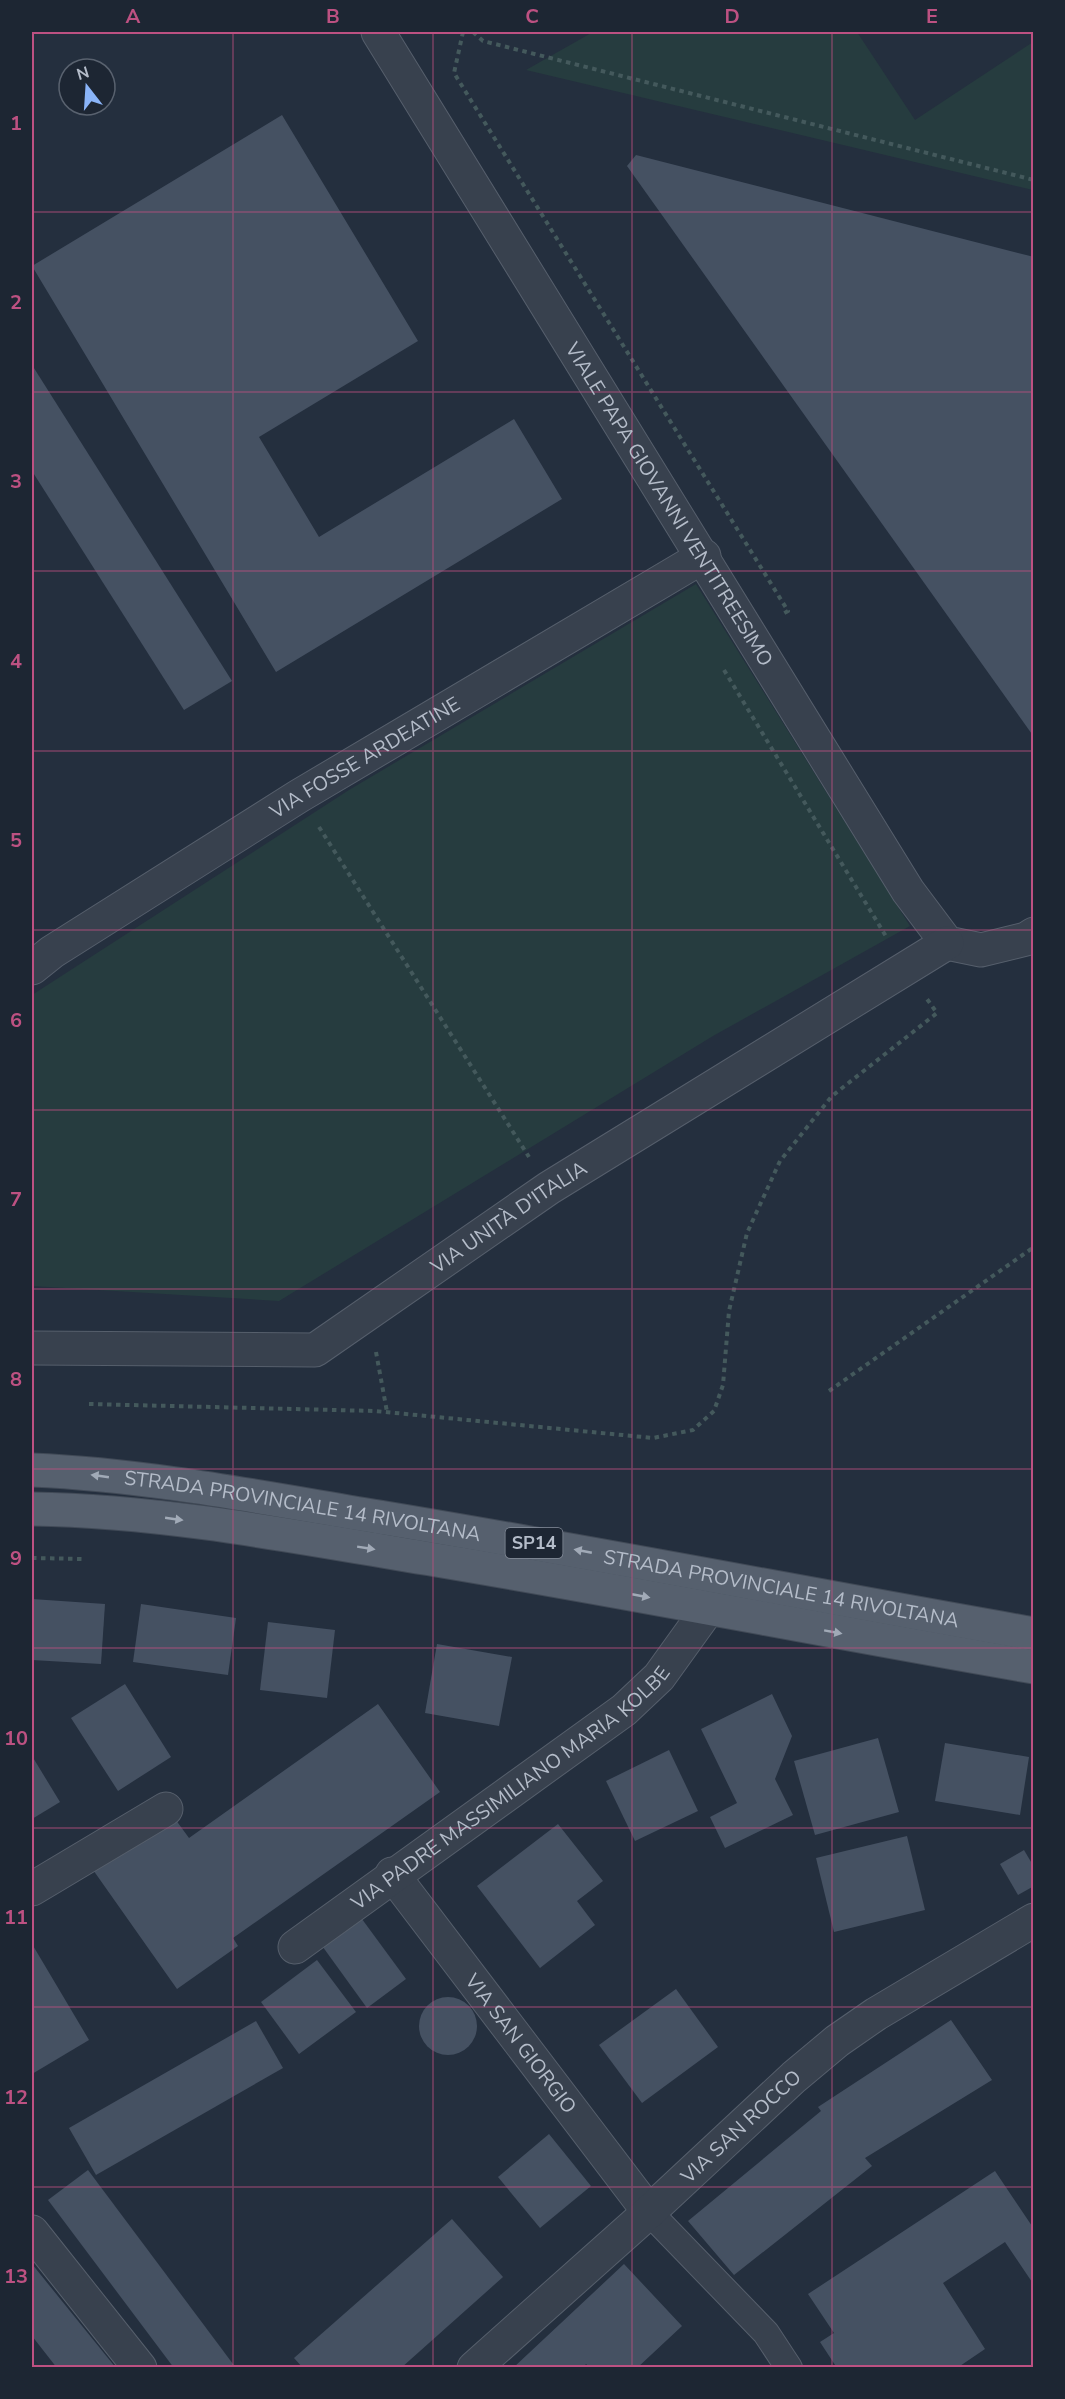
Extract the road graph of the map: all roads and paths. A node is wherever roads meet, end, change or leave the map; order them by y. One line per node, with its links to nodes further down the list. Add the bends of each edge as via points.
1 (378, 32): 5 (street, VIALE PAPA GIOVANNI VENTITREESIMO)
2 (463, 32): 6 (path, via 454,73 788,611)
3 (473, 32): 4 (path, via 483,41)
4 (1034, 180)
5 (704, 556): 6 (street, VIALE PAPA GIOVANNI VENTITREESIMO); 7 (street, VIA FOSSE ARDEATINE)
6 (751, 633): 9 (street, VIALE PAPA GIOVANNI VENTITREESIMO, via 908,891); 11 (path, via 715,655)
7 (299, 796): 10 (street, VIA FOSSE ARDEATINE); 12 (path)
8 (1034, 934): 9 (street, via 981,950)
9 (947, 943): 11 (street, VIA UNITÀ D'ITALIA)
10 (32, 968)
11 (906, 969): 12 (street, VIA UNITÀ D'ITALIA); 18 (path, via 937,1013 832,1096 780,1161 747,1233 729,1311 723,1385 714,1411 693,1430 653,1438)
12 (549, 1188): 15 (street, VIA UNITÀ D'ITALIA, via 315,1350)
13 (1034, 1247): 16 (path)
14 (375, 1347): 18 (path)
15 (32, 1348)
16 (829, 1391)
17 (89, 1404): 18 (path)
18 (387, 1412)
19 (32, 1470): 24 (main road, STRADA PROVINCIALE 14 RIVOLTANA / SP14, one-way to 19, via 576,1550 287,1502 73,1472)
20 (32, 1509): 23 (main road, STRADA PROVINCIALE 14 RIVOLTANA / SP14, one-way to 23, via 162,1517 248,1529 571,1582)
21 (32, 1558): 22 (path)
22 (83, 1559)
23 (708, 1609): 25 (main road, STRADA PROVINCIALE 14 RIVOLTANA / SP14, one-way to 25); 27 (street, VIA PADRE MASSIMILIANO MARIA KOLBE, via 664,1672 630,1704)
24 (1034, 1634)
25 (1034, 1667)
26 (166, 1809): 28 (street)
27 (392, 1874): 30 (street, VIA PADRE MASSIMILIANO MARIA KOLBE); 31 (street, VIA SAN GIORGIO)
28 (32, 1889)
29 (1034, 1920): 31 (street, VIA SAN ROCCO, via 850,2031 794,2077)
30 (295, 1947)
31 (649, 2212): 34 (street, VIA SAN ROCCO); 35 (street, via 766,2333)
32 (32, 2232): 33 (street)
33 (140, 2367)
34 (474, 2367)
35 (789, 2367)

